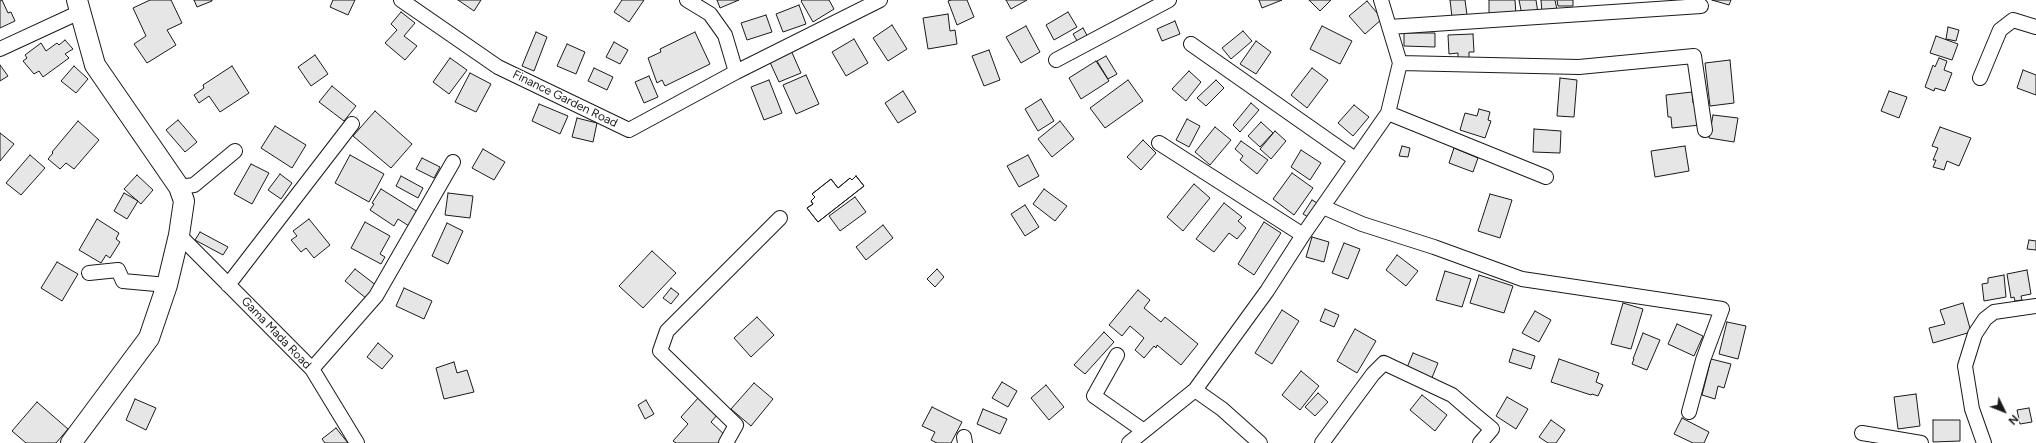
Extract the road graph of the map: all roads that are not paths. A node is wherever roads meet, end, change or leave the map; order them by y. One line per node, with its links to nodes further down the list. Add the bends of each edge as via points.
1 (401, 0): 14 (street, Finance Garden Road, via 498,67 629,130)
2 (687, 0): 14 (street, via 710,14 725,35)
3 (880, 0): 14 (street, Finance Garden Road)
4 (1169, 0): 12 (street)
5 (1381, 0): 8 (street)
6 (78, 6): 11 (street); 24 (street, via 95,65)
7 (1701, 6): 8 (street)
8 (1389, 27): 13 (street)
9 (2036, 27): 15 (street, via 2013,20 2000,30)
10 (1191, 44): 21 (street)
11 (0, 49)
12 (1056, 60)
13 (1400, 63): 16 (street); 18 (street, via 1579,67 1694,56)
14 (736, 72)
15 (1980, 78)
16 (1388, 113): 21 (street); 23 (street)
17 (352, 124): 31 (street)
18 (1705, 130)
19 (1159, 143): 28 (street)
20 (235, 151): 24 (street, via 194,185)
21 (1355, 158): 25 (street)
22 (453, 162): 34 (street, via 376,296)
23 (1546, 177)
24 (179, 187): 27 (street, via 184,201)
25 (1323, 207): 28 (street); 36 (street, via 1362,224 1522,279 1722,309 1703,360)
26 (780, 218): 41 (street, via 667,330 660,351 736,425)
27 (179, 235): 30 (street); 31 (street, Gama Mada Road)
28 (1303, 236): 35 (street, via 1267,291)
29 (89, 273): 30 (street, via 118,270 123,281)
30 (168, 285): 39 (street, via 148,338)
31 (228, 285): 34 (street, Gama Mada Road)
32 (2036, 306): 47 (street, via 1994,312 1985,319 1975,334 1965,366 1972,409)
33 (1117, 354): 37 (street, via 1094,396)
34 (312, 369): 40 (street, Gama Mada Road)
35 (1195, 390): 37 (street); 43 (street, via 1222,409)
36 (1689, 412)
37 (1144, 431): 42 (street)
38 (1862, 433): 46 (street)
39 (70, 443)
40 (357, 443)
41 (726, 443)
42 (1129, 443)
43 (1260, 443)
44 (1322, 443): 45 (street, via 1384,363 1452,395 1492,429)
45 (1480, 443)
46 (1921, 443)
47 (1984, 443)

